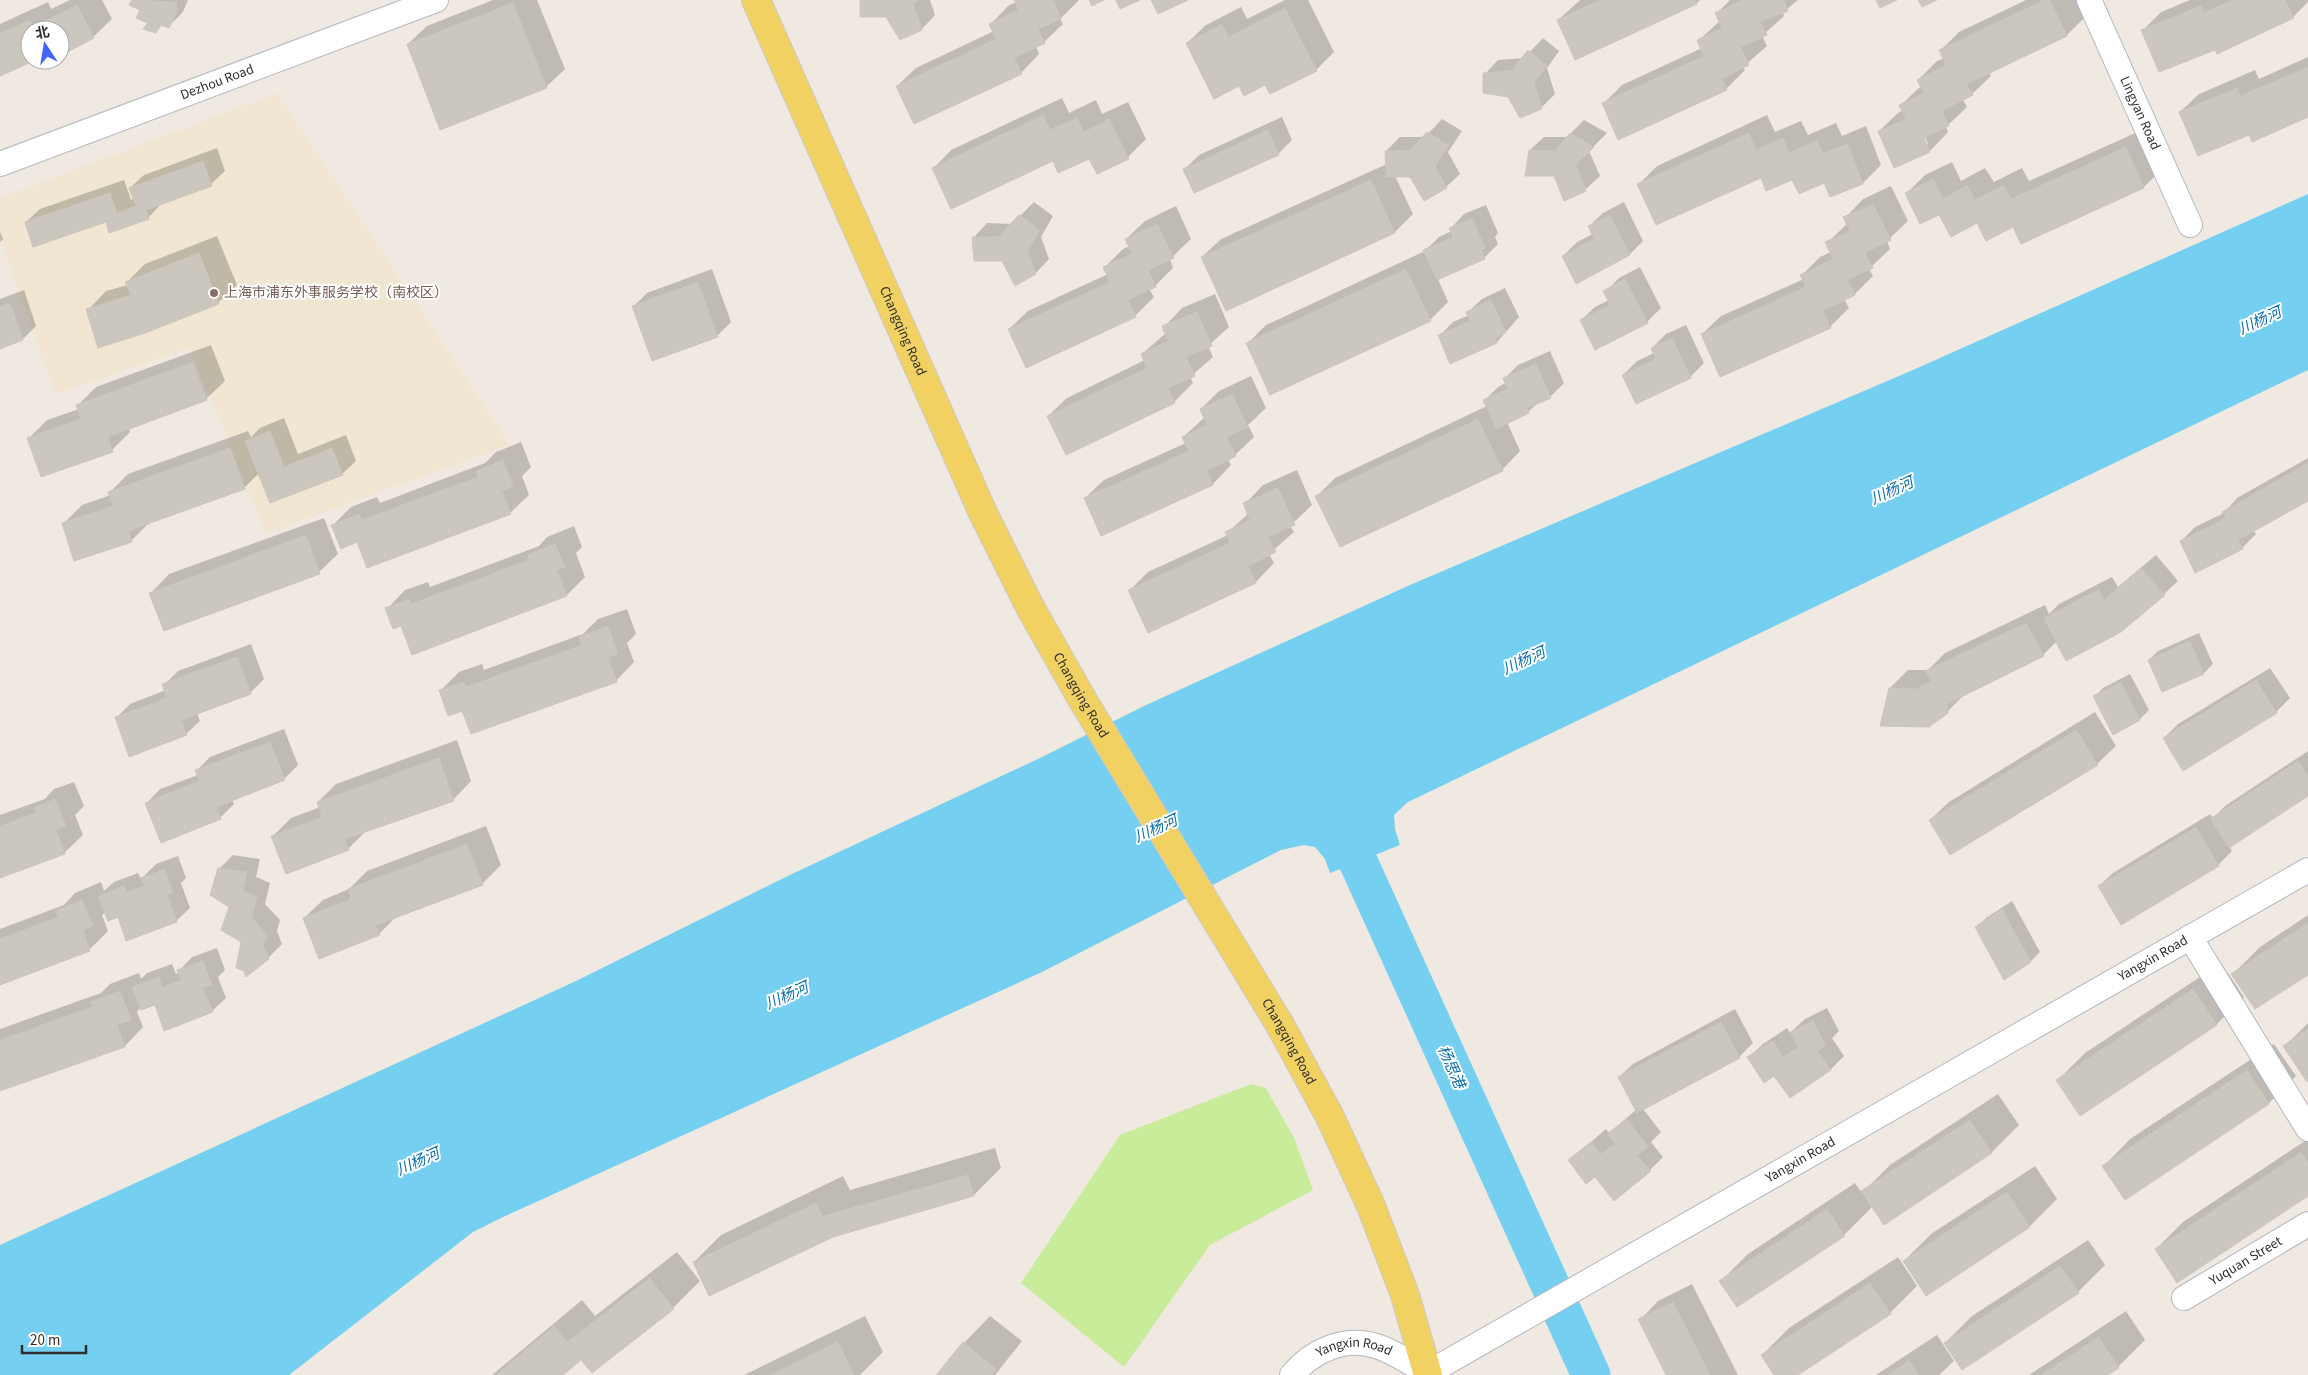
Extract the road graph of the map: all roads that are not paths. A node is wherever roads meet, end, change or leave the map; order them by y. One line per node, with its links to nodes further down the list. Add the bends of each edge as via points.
1 (436, 0): 4 (street, Dezhou Road)
2 (756, 0): 11 (main road, Changqing Road, via 983,512 1030,607 1082,699 1280,1025 1330,1117 1371,1206 1405,1295)
3 (2089, 0): 5 (street, Lingyan Road)
4 (0, 164)
5 (2190, 225)
6 (2308, 870): 7 (street, Yangxin Road)
7 (2190, 937): 8 (street); 11 (street, Yangxin Road)
8 (2308, 1129)
9 (2308, 1224): 10 (street, Yuquan Street)
10 (2184, 1298)
11 (1428, 1374): 12 (street, Yangxin Road, via 1376,1346 1345,1342 1315,1353)
12 (1292, 1375)

